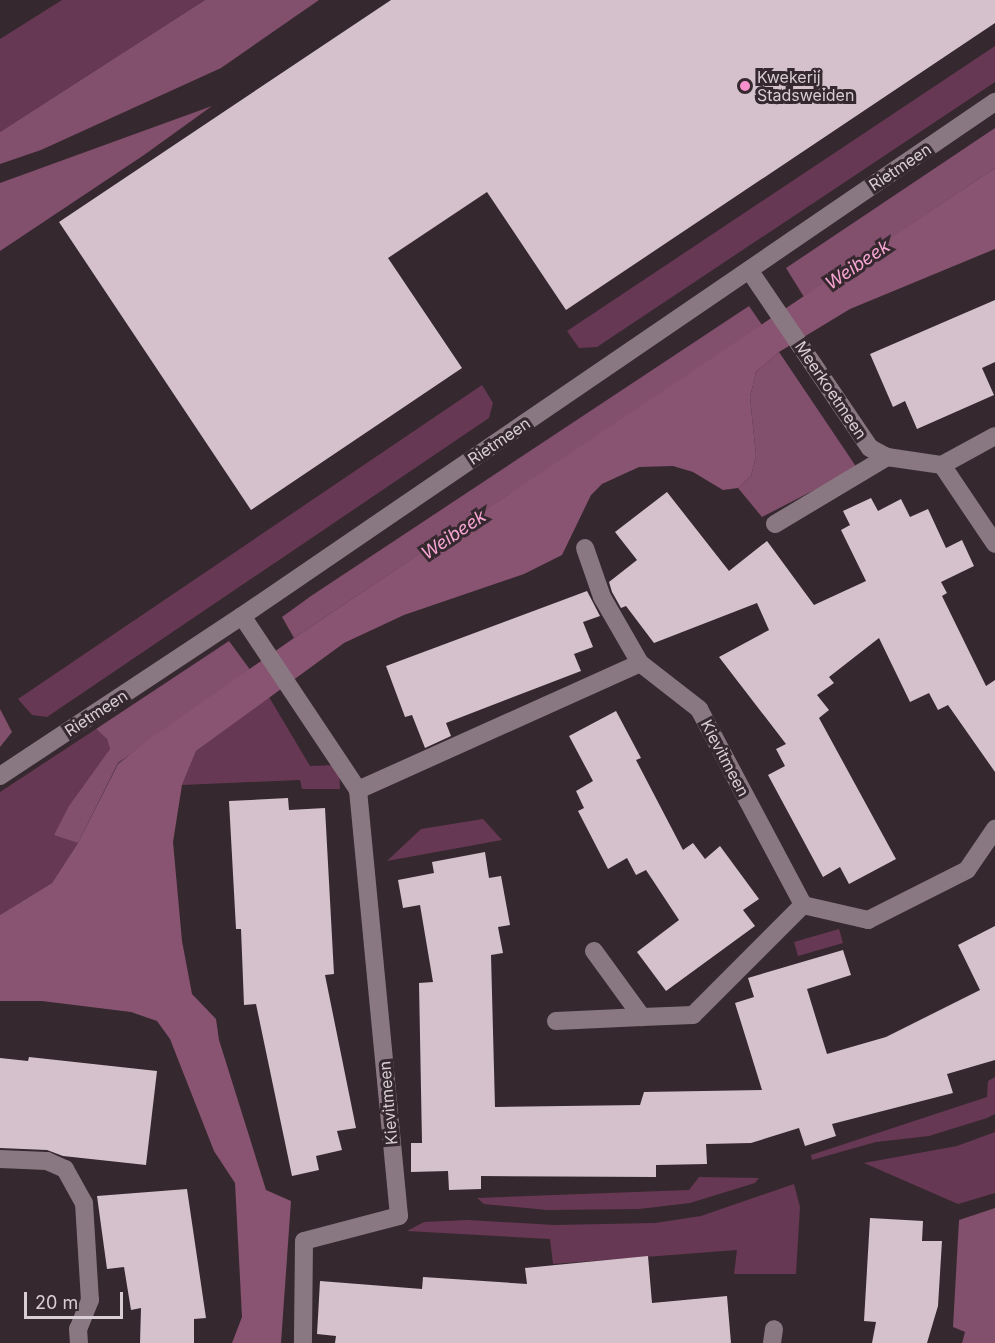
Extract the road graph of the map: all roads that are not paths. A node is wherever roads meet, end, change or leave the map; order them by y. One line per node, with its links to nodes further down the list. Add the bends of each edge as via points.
1 (995, 102): 2 (street, Rietmeen)
2 (749, 270): 4 (street, Meerkoetmeen, via 870,448); 9 (street, Rietmeen)
3 (995, 436): 5 (street)
4 (887, 457): 5 (street, Meerkoetmeen); 6 (street)
5 (942, 465): 7 (street)
6 (775, 524)
7 (995, 544)
8 (585, 548): 10 (street, Kievitmeen, via 602,597)
9 (242, 616): 11 (street, Rietmeen); 12 (street, Kievitmeen)
10 (640, 663): 12 (street); 14 (street, Kievitmeen, via 699,709)
11 (0, 776)
12 (358, 790): 20 (street, Kievitmeen, via 399,1216 304,1241)
13 (995, 829): 14 (street, via 967,870 868,920)
14 (803, 905): 16 (street, via 693,1015)
15 (594, 951): 16 (street)
16 (642, 1017): 17 (street)
17 (556, 1021)
18 (0, 1159): 19 (street, via 47,1161 65,1169 84,1203 90,1299 78,1329)
19 (79, 1343)
20 (303, 1343)

